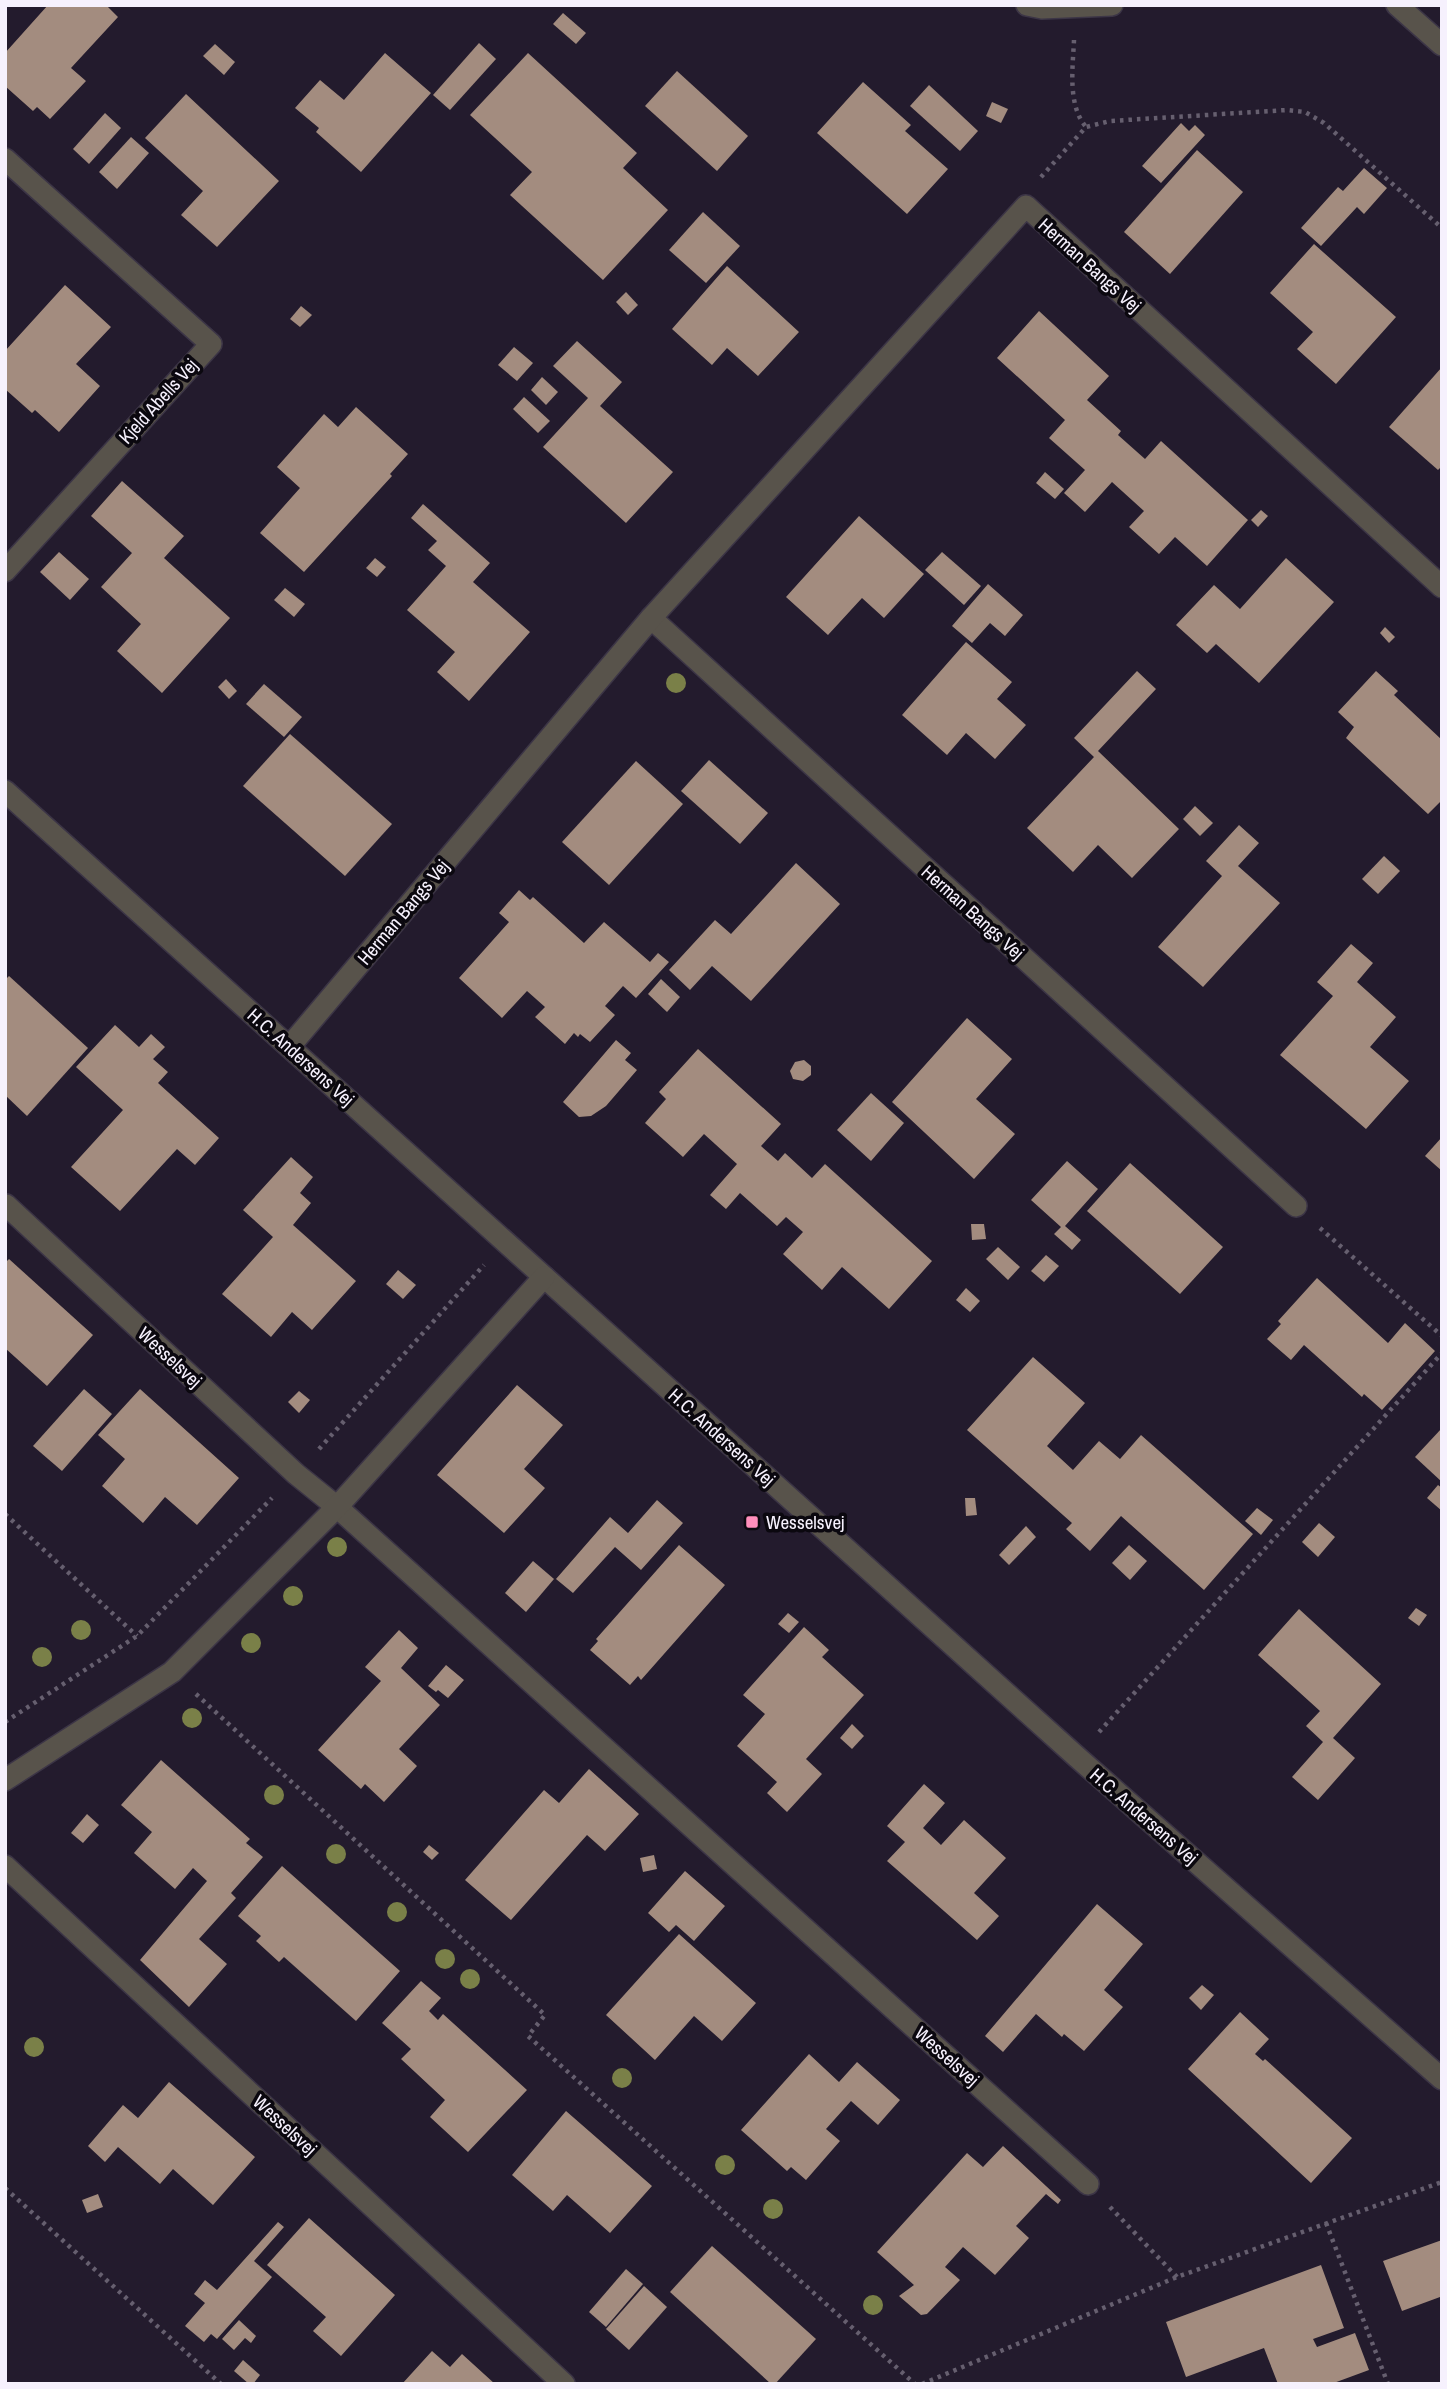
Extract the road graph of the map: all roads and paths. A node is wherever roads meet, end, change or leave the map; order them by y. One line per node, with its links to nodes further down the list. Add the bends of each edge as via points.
1 (1027, 5): 4 (street)
2 (1112, 5): 4 (street)
3 (1397, 5): 5 (street)
4 (1075, 7): 6 (path, via 1073,83 1080,121)
5 (1442, 45)
6 (1086, 127): 8 (path, via 1026,194); 9 (path, via 1110,121 1305,112 1324,123)
7 (5, 159): 10 (street, Kjeld Abells Vej, via 211,344)
8 (1026, 206): 11 (street, Herman Bangs Vej); 12 (street, Herman Bangs Vej)
9 (1442, 228)
10 (5, 571)
11 (1442, 587)
12 (651, 618): 14 (street, Herman Bangs Vej); 16 (street, Herman Bangs Vej)
13 (5, 791): 14 (street, H.C. Andersens Vej)
14 (290, 1046): 17 (street, H.C. Andersens Vej)
15 (6, 1205): 20 (street, Wesselsvej)
16 (1296, 1206): 18 (path)
17 (544, 1277): 20 (street); 24 (street, H.C. Andersens Vej)
18 (1442, 1336)
19 (1442, 1353): 24 (path)
20 (337, 1507): 23 (street); 29 (street, Wesselsvej)
21 (5, 1514): 22 (path)
22 (137, 1636)
23 (172, 1672): 25 (street); 35 (path, via 545,2015 528,2036)
24 (1077, 1756): 27 (street, H.C. Andersens Vej)
25 (5, 1780)
26 (5, 1866): 34 (street, Wesselsvej)
27 (1442, 2079)
28 (1442, 2182): 31 (path)
29 (1088, 2184): 32 (path)
30 (5, 2188): 33 (path)
31 (1326, 2223): 32 (path); 37 (path)
32 (1177, 2277): 36 (path)
33 (221, 2384)
34 (564, 2384)
35 (915, 2384)
36 (922, 2384)
37 (1388, 2384)

